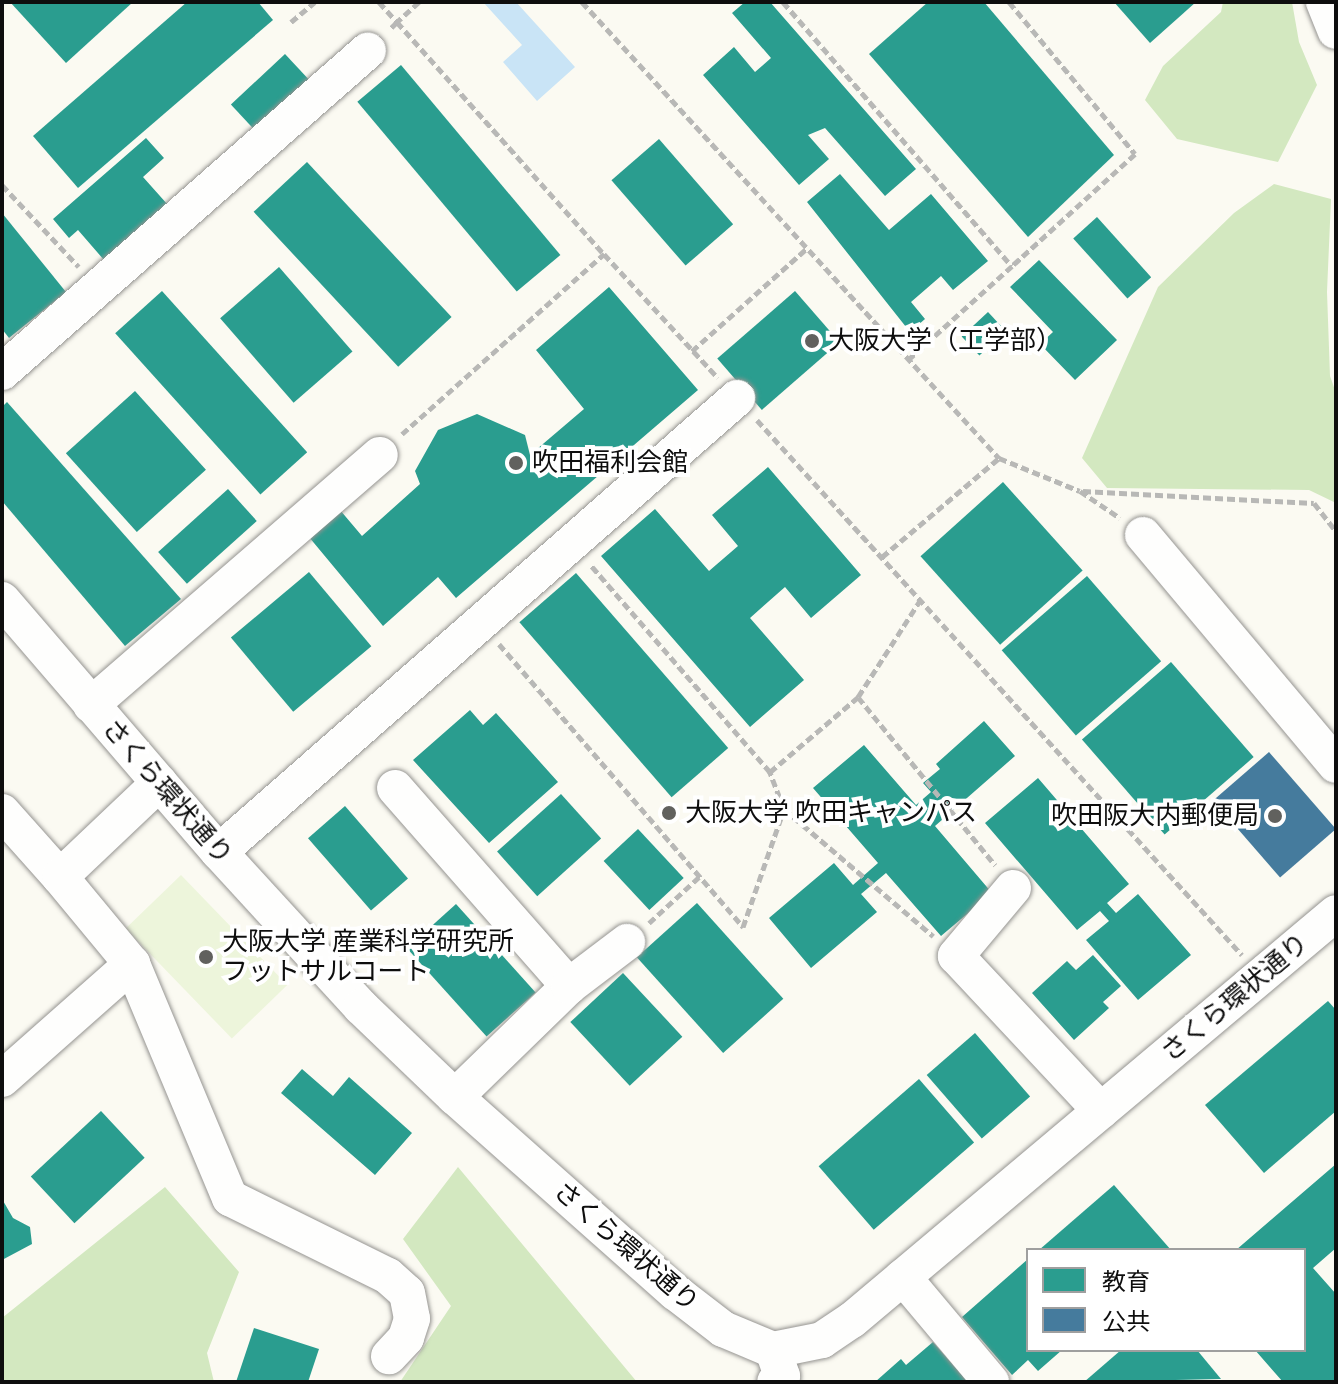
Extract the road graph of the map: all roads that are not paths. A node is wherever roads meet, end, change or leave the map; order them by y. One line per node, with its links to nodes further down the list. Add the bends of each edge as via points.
1 (1324, 2): 2 (lane)
2 (1336, 31)
3 (368, 50): 4 (lane)
4 (2, 372)
5 (737, 398): 14 (lane)
6 (380, 455): 9 (lane)
7 (1143, 535): 10 (lane)
8 (2, 600): 9 (lane, さくら環状通り)
9 (91, 705): 11 (lane, さくら環状通り)
10 (1336, 765)
11 (159, 783): 14 (lane, さくら環状通り); 15 (lane)
12 (395, 788): 20 (lane)
13 (2, 812): 15 (lane)
14 (219, 852): 22 (lane, さくら環状通り, via 361,1007)
15 (60, 877): 19 (lane)
16 (1013, 888): 23 (lane, via 956,956)
17 (1336, 913): 23 (lane, さくら環状通り)
18 (627, 942): 20 (lane)
19 (132, 964): 21 (lane); 25 (lane, via 230,1198 388,1276 407,1293 412,1319 406,1338)
20 (569, 986): 22 (lane)
21 (2, 1079)
22 (455, 1097): 26 (lane, さくら環状通り, via 675,1292)
23 (1101, 1111): 24 (lane, さくら環状通り)
24 (903, 1277): 26 (lane, さくら環状通り); 27 (lane)
25 (389, 1356)
26 (779, 1373)
27 (991, 1382)

